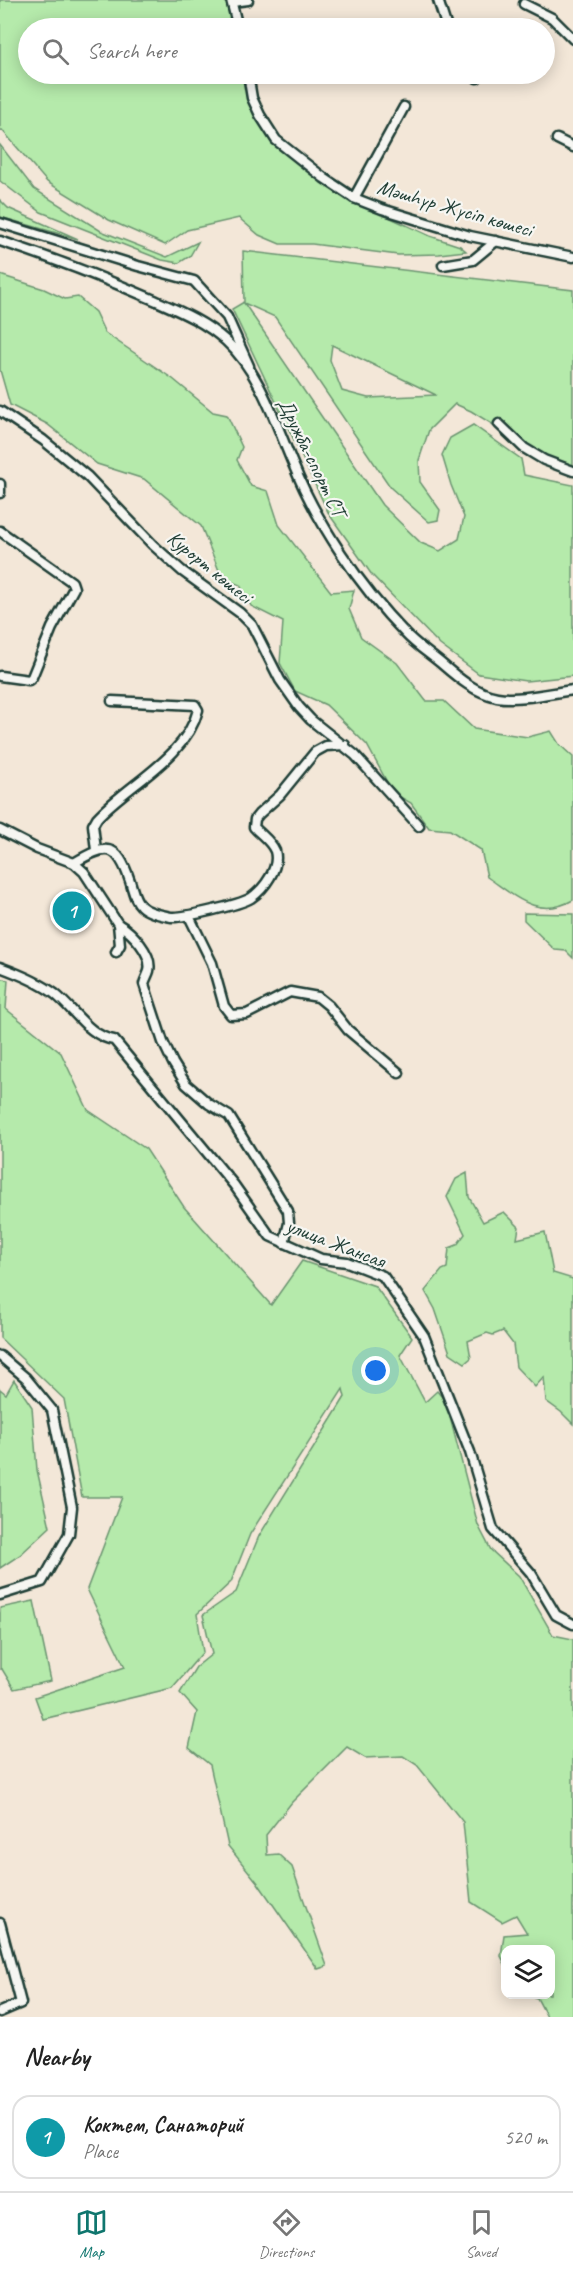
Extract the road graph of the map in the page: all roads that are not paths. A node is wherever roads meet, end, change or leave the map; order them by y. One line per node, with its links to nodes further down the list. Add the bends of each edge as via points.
1 (248, 0): 3 (street)
2 (438, 0): 6 (street)
3 (232, 1): 5 (street)
4 (524, 4): 7 (street)
5 (236, 18)
6 (444, 18)
7 (552, 18)
8 (555, 21): 9 (street)
9 (573, 39)
10 (250, 84): 14 (street, Мәшhүр Жүсіп көшесі, via 252,98 276,140)
11 (404, 107): 14 (street)
12 (557, 139): 13 (street)
13 (573, 147)
14 (354, 198): 17 (street, Мәшhүр Жүсіп көшесі)
15 (0, 223): 20 (street, via 194,281 227,317)
16 (0, 241): 20 (street, Дружба-спорт СТ, via 101,276 202,322 228,343)
17 (496, 241): 18 (street, Мәшhүр Жүсіп көшесі); 19 (street, via 473,260)
18 (573, 257)
19 (443, 265)
20 (251, 372): 28 (street, Дружба-спорт СТ, via 308,497 329,533 405,634 477,690 494,697 507,699)
21 (0, 411): 30 (street, Курорт көшесі, via 61,454 174,564 240,613 252,625 280,680 299,707)
22 (499, 424): 23 (street, via 524,448)
23 (573, 471)
24 (0, 484): 25 (street)
25 (0, 493)
26 (0, 531): 27 (street, via 72,582 74,588 32,677 29,680)
27 (0, 676)
28 (573, 690)
29 (112, 701): 33 (street, via 177,703 195,705 198,710 175,749 97,818 93,825)
30 (345, 745): 31 (street, Курорт көшесі); 35 (street, via 315,752 255,819 254,827 276,854 265,885 251,898)
31 (419, 826)
32 (0, 830): 34 (street)
33 (96, 850): 34 (street); 35 (street, via 118,855 141,906 162,915)
34 (74, 863): 36 (street)
35 (189, 916): 39 (street, via 231,1015 247,1014 290,992 318,997 348,1030)
36 (118, 924): 37 (street, via 120,945); 40 (street, via 135,936 144,951 149,973 144,984 173,1063 186,1084 229,1116 288,1211 290,1223)
37 (116, 952)
38 (0, 967): 40 (street, улица Жансая, via 45,987 99,1036 114,1041 234,1185 270,1236)
39 (399, 1073)
40 (284, 1243): 43 (street, улица Жансая, via 321,1259 347,1262 383,1276 424,1336 470,1452 493,1529 531,1573 556,1615)
41 (0, 1356): 42 (street, via 26,1378 52,1410 72,1507 69,1534 42,1582)
42 (0, 1595)
43 (573, 1624)
44 (0, 1923): 45 (street, via 21,2003)
45 (0, 2012)

